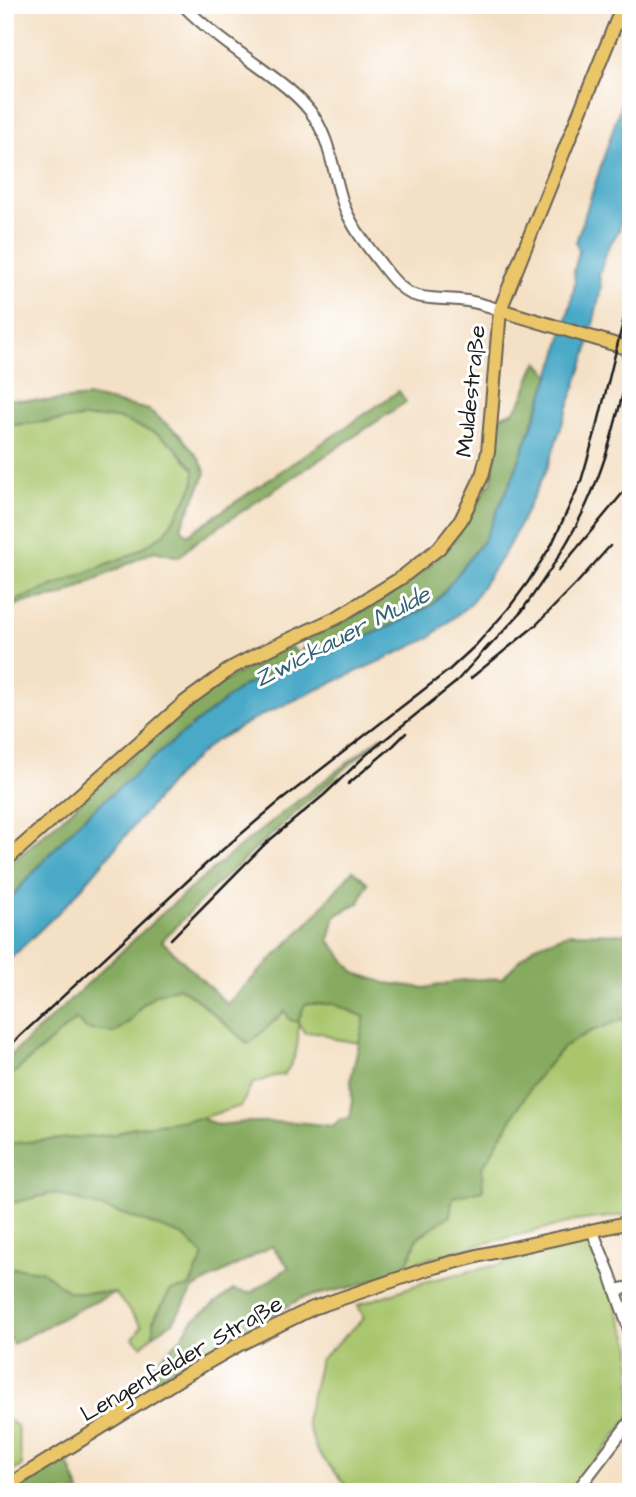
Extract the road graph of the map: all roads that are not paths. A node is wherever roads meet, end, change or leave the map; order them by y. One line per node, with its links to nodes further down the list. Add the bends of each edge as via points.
1 (183, 5): 3 (street, via 311,113 350,220 396,282 411,294)
2 (623, 5): 3 (main road, Muldestraße)
3 (500, 310): 5 (main road); 7 (main road, Muldestraße, via 488,452 482,476 451,535 370,598 212,681)
4 (631, 335): 5 (street)
5 (627, 348): 6 (main road)
6 (631, 362)
7 (5, 861)
8 (631, 1222): 9 (main road, Lengenfelder Straße)
9 (592, 1230): 11 (street); 14 (main road, Lengenfelder Straße, via 427,1269 313,1308 177,1379)
10 (631, 1287): 11 (street)
11 (615, 1290): 12 (street)
12 (631, 1335)
13 (631, 1420): 15 (street)
14 (5, 1487)
15 (576, 1492)

